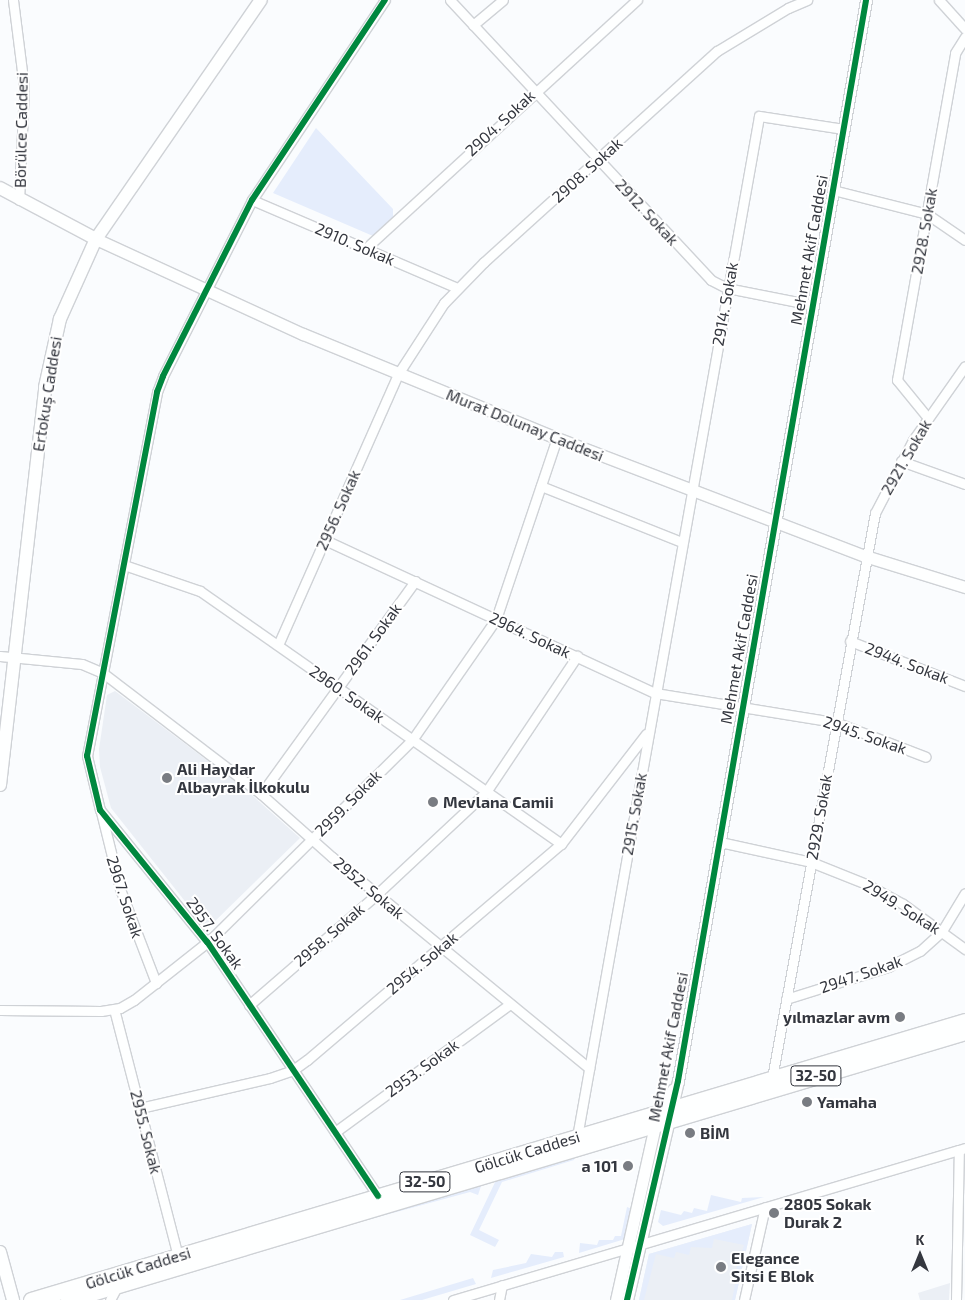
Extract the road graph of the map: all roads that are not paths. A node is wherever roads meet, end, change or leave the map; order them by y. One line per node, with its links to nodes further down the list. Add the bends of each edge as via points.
1 (14, 0): 19 (street, Börülce Caddesi, via 24,82)
2 (261, 0): 22 (main road, Ertokuş Caddesi)
3 (385, 0): 20 (street, 2957. Sokak)
4 (450, 0): 11 (street, 2912. Sokak)
5 (503, 0): 11 (street)
6 (637, 0): 14 (street, 2904. Sokak)
7 (807, 0): 10 (street, 2908. Sokak)
8 (866, 0): 15 (street, Mehmet Akif Caddesi)
9 (939, 0): 12 (street)
10 (786, 4): 16 (street, 2908. Sokak, via 718,51)
11 (473, 25): 14 (street, 2912. Sokak)
12 (965, 29)
13 (965, 37): 21 (street, 2928. Sokak, via 955,53)
14 (535, 91): 16 (street, 2912. Sokak); 24 (street, 2904. Sokak)
15 (844, 129): 18 (street, Mehmet Akif Caddesi); 26 (street, 2914. Sokak, via 759,116)
16 (598, 159): 25 (street, 2908. Sokak); 26 (street, 2912. Sokak, via 706,276)
17 (0, 188): 19 (main road)
18 (833, 190): 21 (street); 28 (street, Mehmet Akif Caddesi)
19 (19, 200): 22 (main road)
20 (252, 200): 24 (street, 2910. Sokak); 27 (street, 2957. Sokak)
21 (927, 214): 23 (street); 31 (street, 2928. Sokak, via 897,380)
22 (96, 239): 27 (street, Murat Dolunay Caddesi); 49 (main road, Ertokuş Caddesi, via 66,302 48,364)
23 (965, 240)
24 (365, 248): 25 (street, 2910. Sokak)
25 (457, 288): 30 (street, 2908. Sokak)
26 (727, 288): 28 (street, 2912. Sokak); 36 (street, 2914. Sokak)
27 (205, 289): 30 (street, Murat Dolunay Caddesi); 41 (street, 2957. Sokak, via 157,392)
28 (813, 304): 37 (street, Mehmet Akif Caddesi)
29 (965, 366): 31 (street, 2921. Sokak)
30 (398, 374): 32 (street, Murat Dolunay Caddesi); 38 (street, 2956. Sokak)
31 (928, 418): 33 (street, 2921. Sokak)
32 (557, 438): 35 (street, 2959. Sokak); 36 (street, Murat Dolunay Caddesi)
33 (901, 460): 34 (street); 40 (street, 2921. Sokak, via 875,513)
34 (965, 484)
35 (541, 486): 39 (street); 44 (street, 2959. Sokak)
36 (691, 491): 37 (street, Murat Dolunay Caddesi); 39 (street, 2915. Sokak)
37 (775, 523): 40 (street, Murat Dolunay Caddesi); 54 (street, Mehmet Akif Caddesi)
38 (325, 540): 42 (street, 2964. Sokak); 46 (street, 2956. Sokak)
39 (682, 542): 53 (street, 2915. Sokak)
40 (865, 556): 43 (street, Murat Dolunay Caddesi); 45 (street, 2929. Sokak)
41 (124, 566): 46 (street, 2960. Sokak, via 200,591); 50 (street, 2957. Sokak)
42 (415, 581): 44 (street, 2964. Sokak); 52 (street, 2961. Sokak)
43 (965, 587)
44 (496, 618): 48 (street, 2964. Sokak); 57 (street, 2959. Sokak)
45 (850, 641): 51 (street, 2944. Sokak); 55 (street, 2929. Sokak)
46 (278, 645): 52 (street, 2960. Sokak)
47 (0, 656): 49 (street, 2952. Sokak)
48 (577, 656): 53 (street, 2964. Sokak); 60 (street, 2958. Sokak)
49 (13, 658): 50 (street, 2952. Sokak, via 82,664); 59 (main road, Ertokuş Caddesi)
50 (103, 673): 61 (street, 2952. Sokak); 62 (street, 2957. Sokak, via 87,756)
51 (965, 686)
52 (338, 688): 57 (street, 2960. Sokak); 61 (street, 2961. Sokak)
53 (655, 693): 54 (street, 2964. Sokak); 56 (street, 2915. Sokak)
54 (743, 709): 55 (street, 2945. Sokak); 64 (street, Mehmet Akif Caddesi)
55 (836, 722): 58 (street, 2945. Sokak); 66 (street, 2929. Sokak)
56 (648, 732): 65 (street, 2954. Sokak); 81 (street, 2915. Sokak)
57 (412, 740): 60 (street, 2960. Sokak); 63 (street, 2959. Sokak)
58 (926, 757)
59 (0, 785)
60 (486, 792): 65 (street, 2960. Sokak); 68 (street, 2958. Sokak)
61 (261, 794): 63 (street, 2952. Sokak)
62 (100, 810): 70 (street, 2957. Sokak); 73 (street, 2967. Sokak, via 120,889)
63 (312, 839): 68 (street, 2952. Sokak); 70 (street, 2959. Sokak)
64 (720, 842): 66 (street, 2949. Sokak); 85 (street, Mehmet Akif Caddesi, via 678,1081)
65 (560, 844): 71 (street, 2954. Sokak)
66 (810, 862): 69 (street, 2949. Sokak, via 884,893); 74 (street, 2929. Sokak)
67 (965, 893): 69 (street, 2947. Sokak)
68 (377, 894): 71 (street, 2952. Sokak); 76 (street, 2958. Sokak)
69 (942, 931): 72 (street, 2949. Sokak); 74 (street, 2947. Sokak, via 930,944 904,960)
70 (207, 942): 73 (street, 2959. Sokak); 76 (street, 2957. Sokak)
71 (441, 947): 75 (street, 2952. Sokak); 82 (street, 2954. Sokak)
72 (965, 949)
73 (156, 983): 77 (street, 2959. Sokak, via 134,1000)
74 (786, 999): 83 (street, 2929. Sokak)
75 (510, 1004): 81 (street, 2952. Sokak); 86 (street, 2953. Sokak)
76 (249, 1005): 82 (street, 2957. Sokak)
77 (114, 1009): 78 (street, 2959. Sokak, via 76,1012); 84 (street, 2955. Sokak)
78 (0, 1010)
79 (965, 1021): 83 (main road, Gölcük Caddesi / 32-50)
80 (965, 1032): 85 (main road, Gölcük Caddesi / 32-50)
81 (588, 1068): 87 (street, 2915. Sokak)
82 (293, 1070): 84 (street, 2954. Sokak); 86 (street, 2957. Sokak)
83 (772, 1078): 85 (main road, Gölcük Caddesi / 32-50)
84 (140, 1108): 94 (street, 2955. Sokak)
85 (663, 1116): 87 (main road, Gölcük Caddesi / 32-50); 91 (street, Mehmet Akif Caddesi); 92 (street, Mehmet Akif Caddesi); 96 (main road, Gölcük Caddesi / 32-50)
86 (335, 1132): 89 (street, 2957. Sokak)
87 (576, 1137): 89 (main road, Gölcük Caddesi / 32-50)
88 (962, 1149): 90 (street); 105 (street)
89 (378, 1196): 94 (main road, Gölcük Caddesi / 32-50)
90 (765, 1207): 91 (street); 104 (street)
91 (640, 1244): 92 (street); 103 (street, Mehmet Akif Caddesi)
92 (628, 1248): 95 (street); 102 (street, Mehmet Akif Caddesi)
93 (0, 1252): 97 (main road)
94 (178, 1256): 96 (main road, Gölcük Caddesi)
95 (502, 1286): 100 (street); 101 (street)
96 (109, 1288): 98 (main road, Gölcük Caddesi); 99 (main road, Gölcük Caddesi / 32-50)
97 (14, 1300)
98 (30, 1300)
99 (68, 1300)
100 (453, 1300)
101 (499, 1300)
102 (616, 1300)
103 (627, 1300)
104 (744, 1300)
105 (956, 1300)

